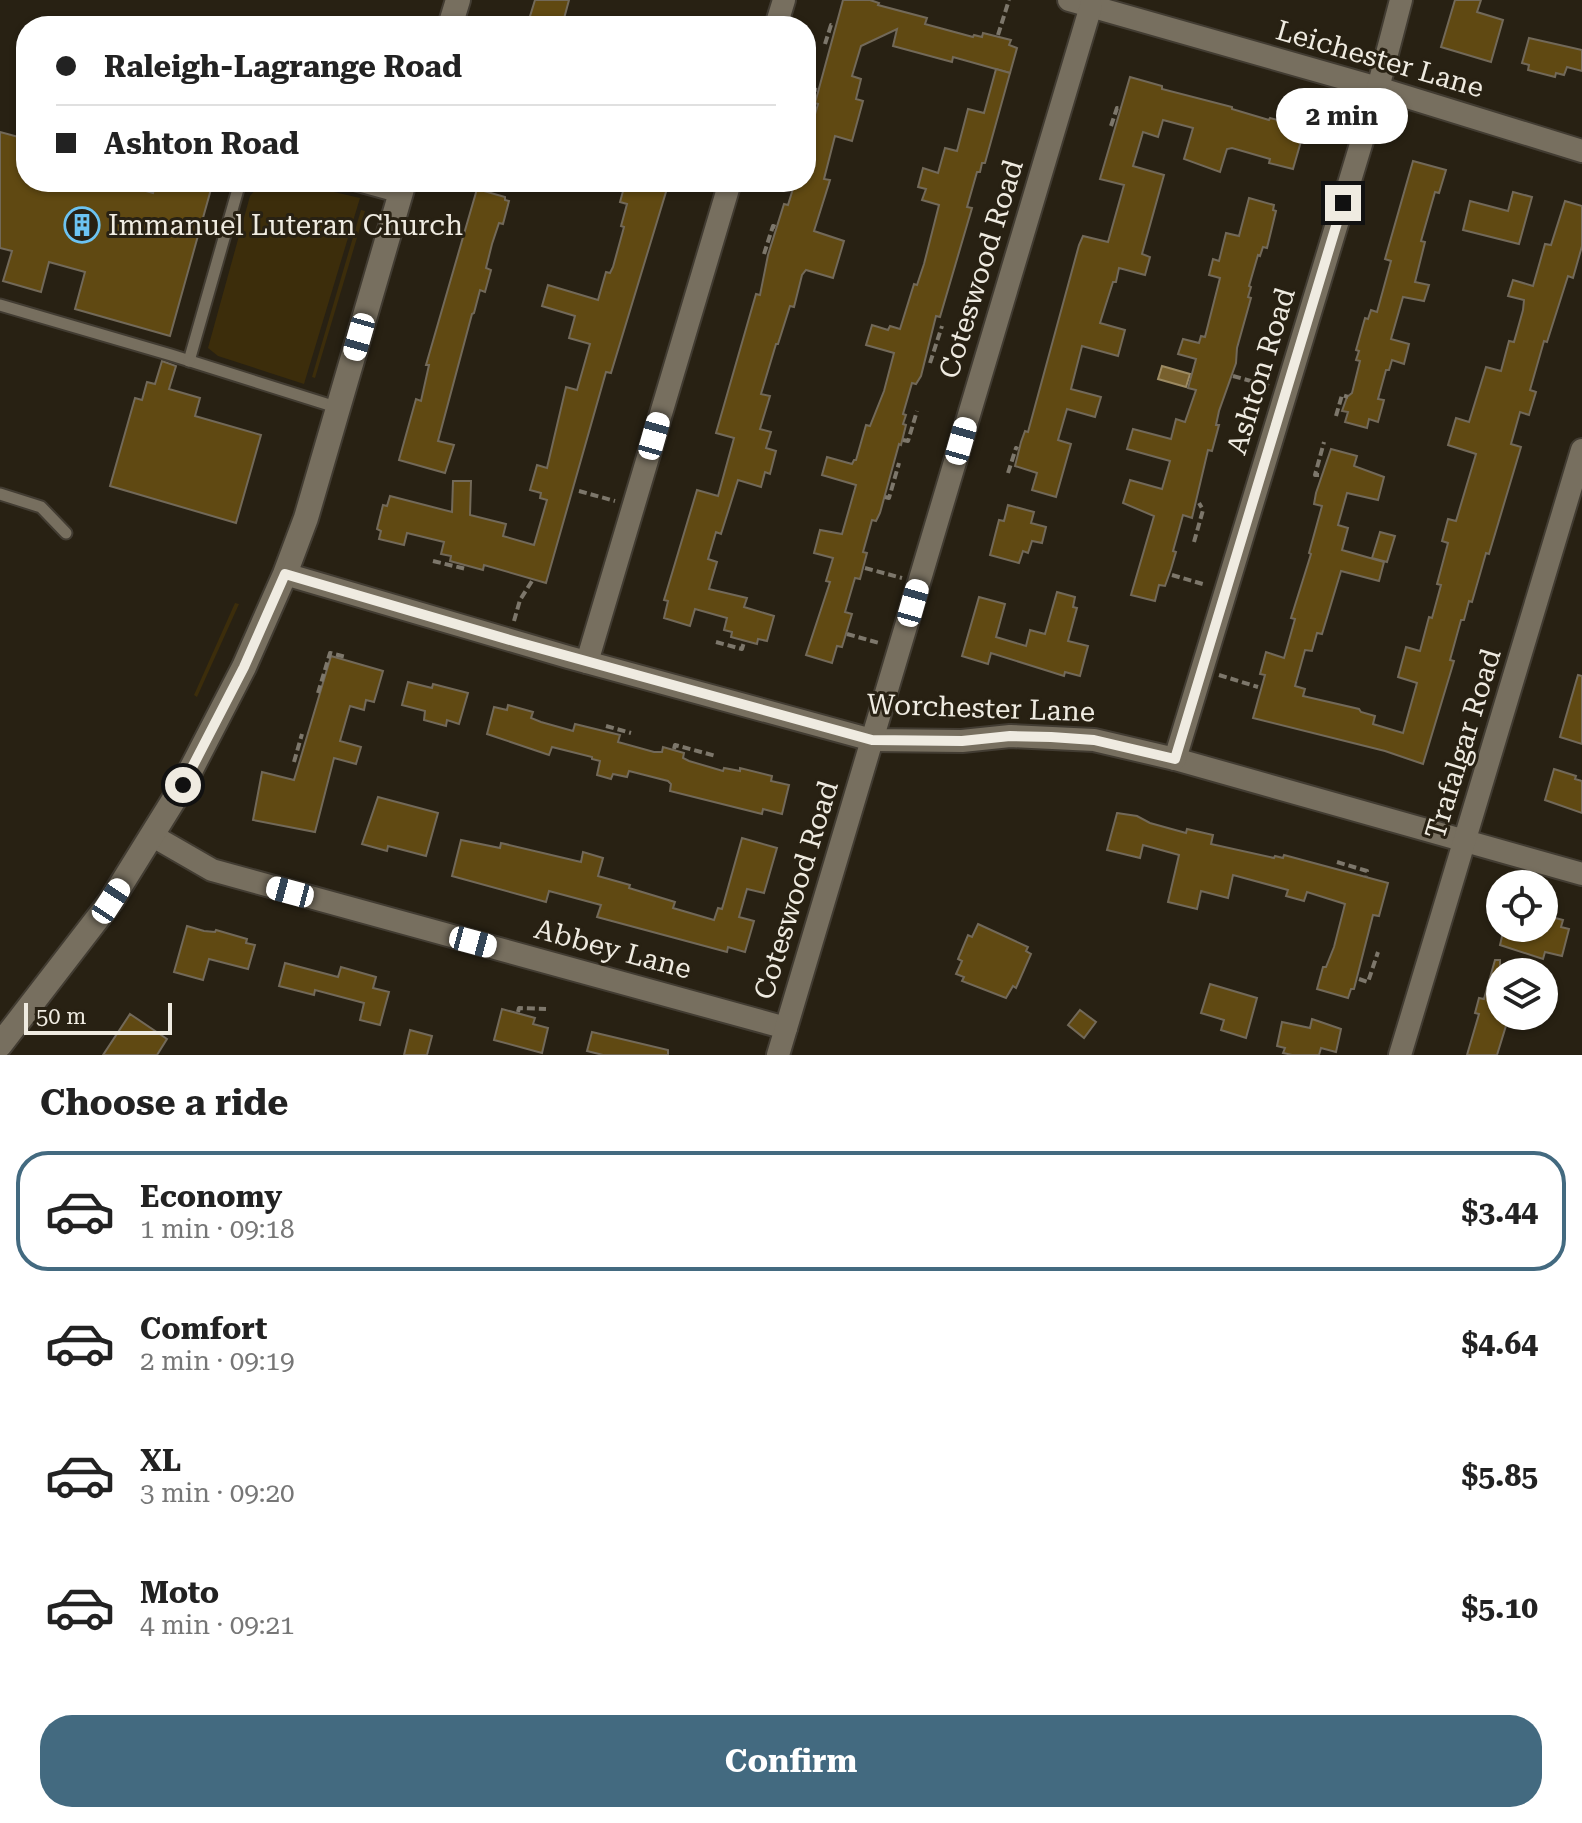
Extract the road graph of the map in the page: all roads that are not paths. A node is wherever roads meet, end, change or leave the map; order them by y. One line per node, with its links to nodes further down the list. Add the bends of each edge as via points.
1 (1069, 0): 3 (street, Leichester Lane)
2 (1401, 0): 4 (street, Ashton Road)
3 (1091, 6): 4 (street, Leichester Lane); 17 (street, Coteswood Road)
4 (1378, 88): 5 (street, Leichester Lane); 18 (street, Ashton Road)
5 (1582, 151)
6 (237, 192): 10 (lane)
7 (400, 192): 11 (main road)
8 (727, 192): 16 (street)
9 (0, 305): 10 (lane)
10 (189, 361): 11 (lane)
11 (339, 408): 15 (main road)
12 (1582, 450): 20 (street, Trafalgar Road)
13 (0, 494): 14 (lane, via 41,507)
14 (66, 533)
15 (285, 574): 16 (street, Worchester Lane); 19 (main road, via 214,727)
16 (587, 662): 17 (street, Worchester Lane)
17 (872, 740): 18 (street, Worchester Lane, via 1051,737 1094,740); 22 (street, Coteswood Road)
18 (1175, 759): 20 (street, Worchester Lane)
19 (153, 836): 22 (street, Abbey Lane, via 212,870); 23 (main road, via 82,942)
20 (1465, 841): 21 (street, Worchester Lane); 25 (street, Trafalgar Road)
21 (1582, 874)
22 (786, 1028): 24 (street, Coteswood Road)
23 (0, 1045)
24 (778, 1055)
25 (1400, 1055)

